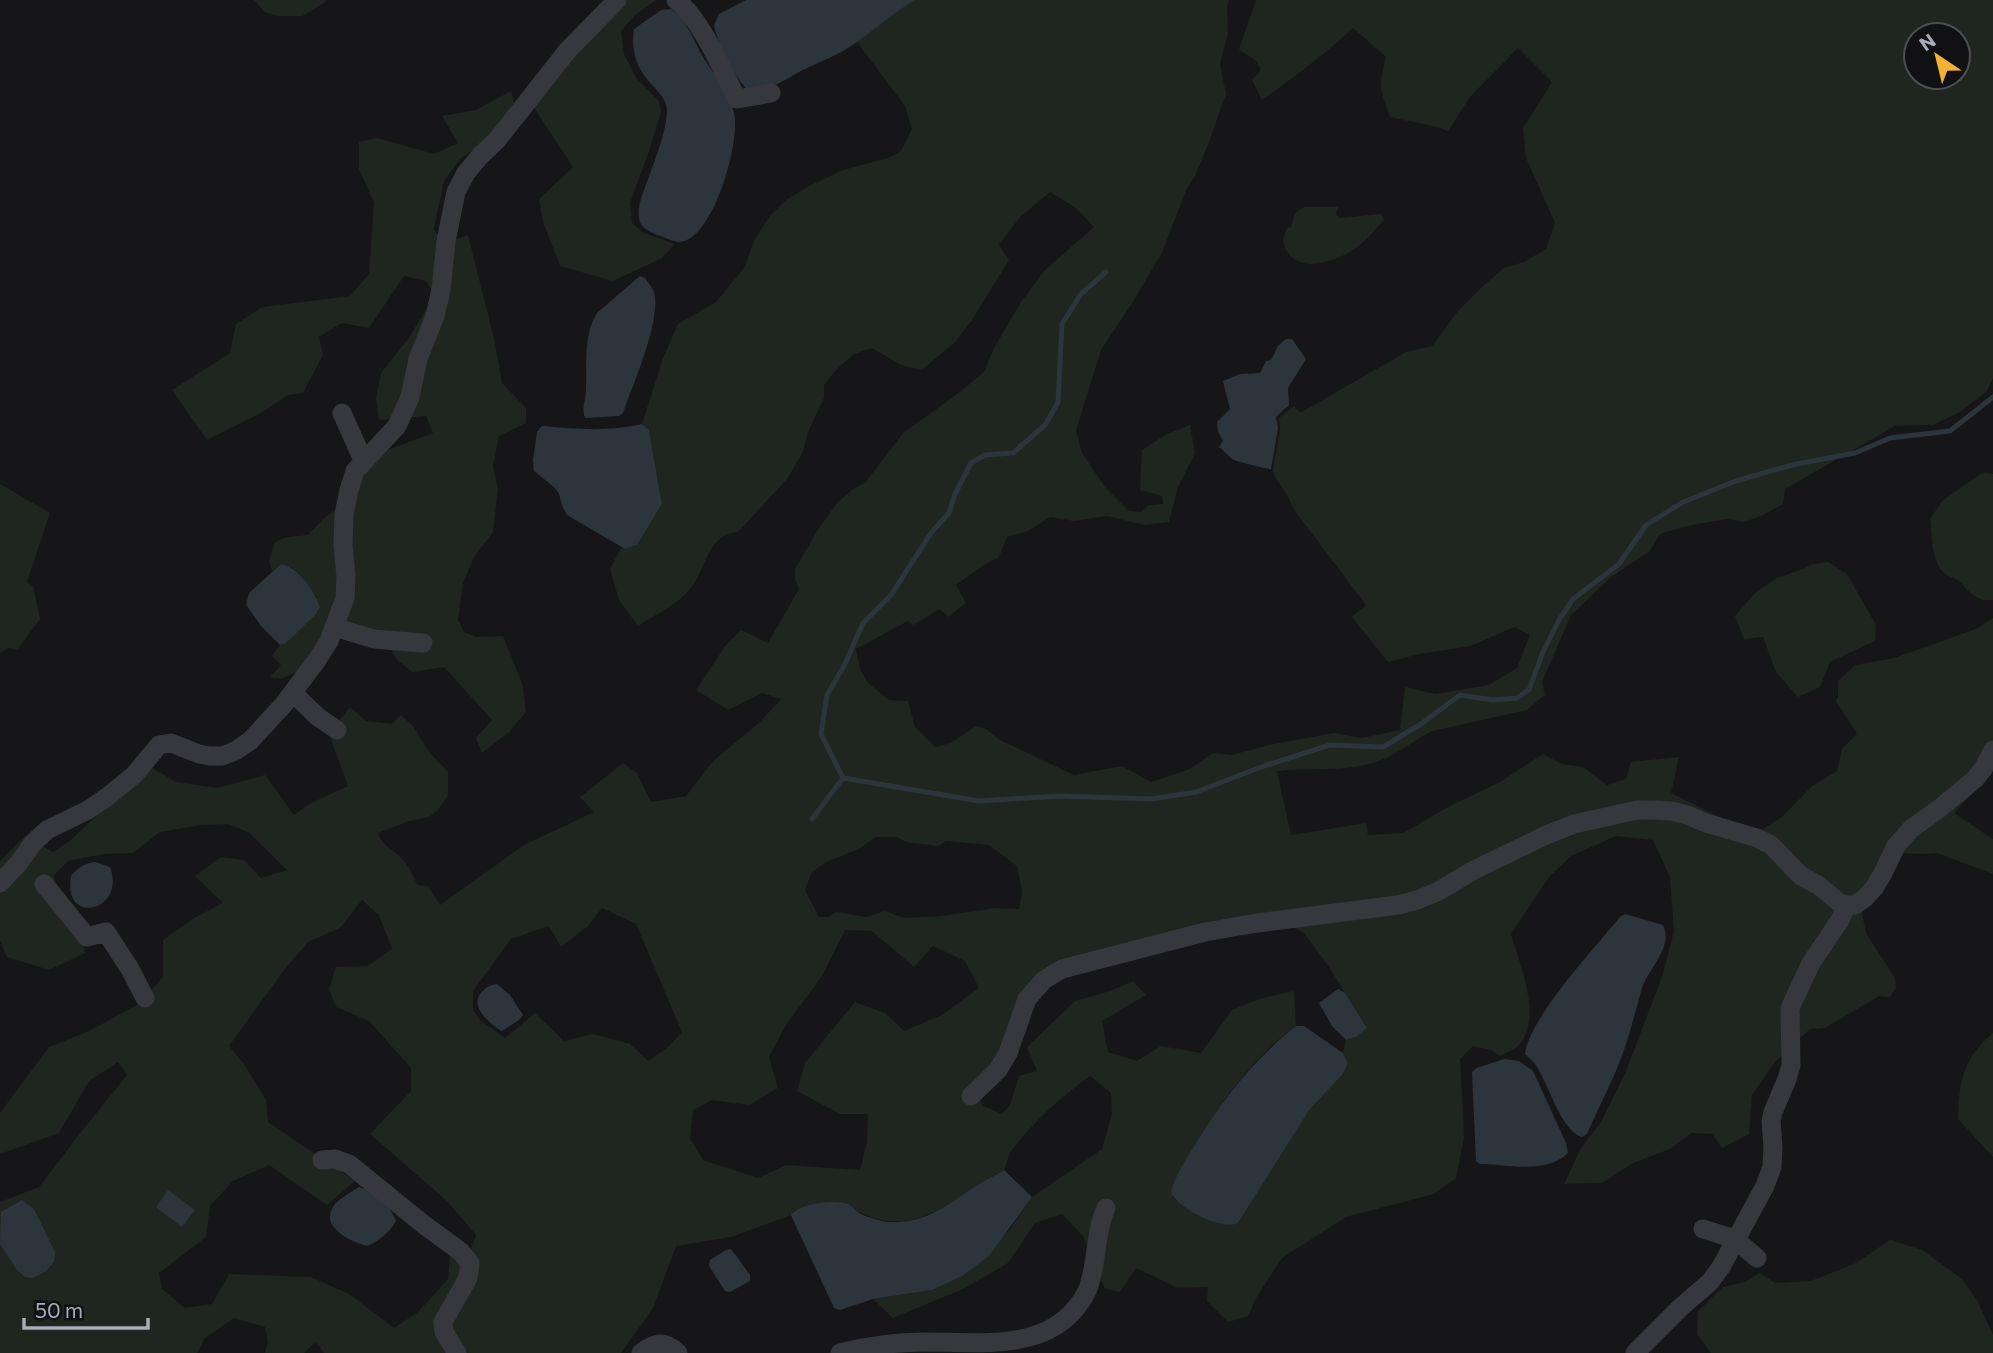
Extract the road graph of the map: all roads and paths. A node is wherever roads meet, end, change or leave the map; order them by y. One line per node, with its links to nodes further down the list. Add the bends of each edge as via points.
1 (617, 0): 5 (street, via 568,50 466,173 456,192 441,290 410,397 397,426)
2 (677, 0): 3 (street, via 701,31 737,99)
3 (771, 93)
4 (342, 413): 5 (street)
5 (363, 460): 6 (street, via 355,471 344,514 345,598)
6 (334, 627): 7 (street, via 374,639); 8 (street)
7 (423, 643)
8 (293, 694): 9 (street); 11 (street, via 250,741 222,756 171,743 159,745 134,775 107,797 47,830)
9 (337, 730)
10 (1993, 750): 13 (street, via 1975,779 1911,828 1865,898)
11 (0, 883)
12 (44, 884): 14 (street, via 87,937 106,932)
13 (1847, 905): 15 (street, via 1801,876 1771,845 1757,838 1672,811 1637,810 1544,836 1417,900 1205,932 1062,969 1027,999 1008,1053 998,1070); 19 (street, via 1793,999 1791,1065 1771,1121 1772,1167)
14 (145, 998)
15 (971, 1096)
16 (322, 1160): 21 (street, via 349,1164 461,1252 470,1264 468,1278 443,1322)
17 (1106, 1208): 24 (street, via 1087,1290 1077,1308 1050,1333 1011,1343 924,1342)
18 (1703, 1229): 19 (street)
19 (1735, 1239): 20 (street); 25 (street, via 1710,1282)
20 (1757, 1258)
21 (457, 1353)
22 (641, 1353): 23 (street, via 665,1343)
23 (678, 1353)
24 (840, 1353)
25 (1635, 1353)

